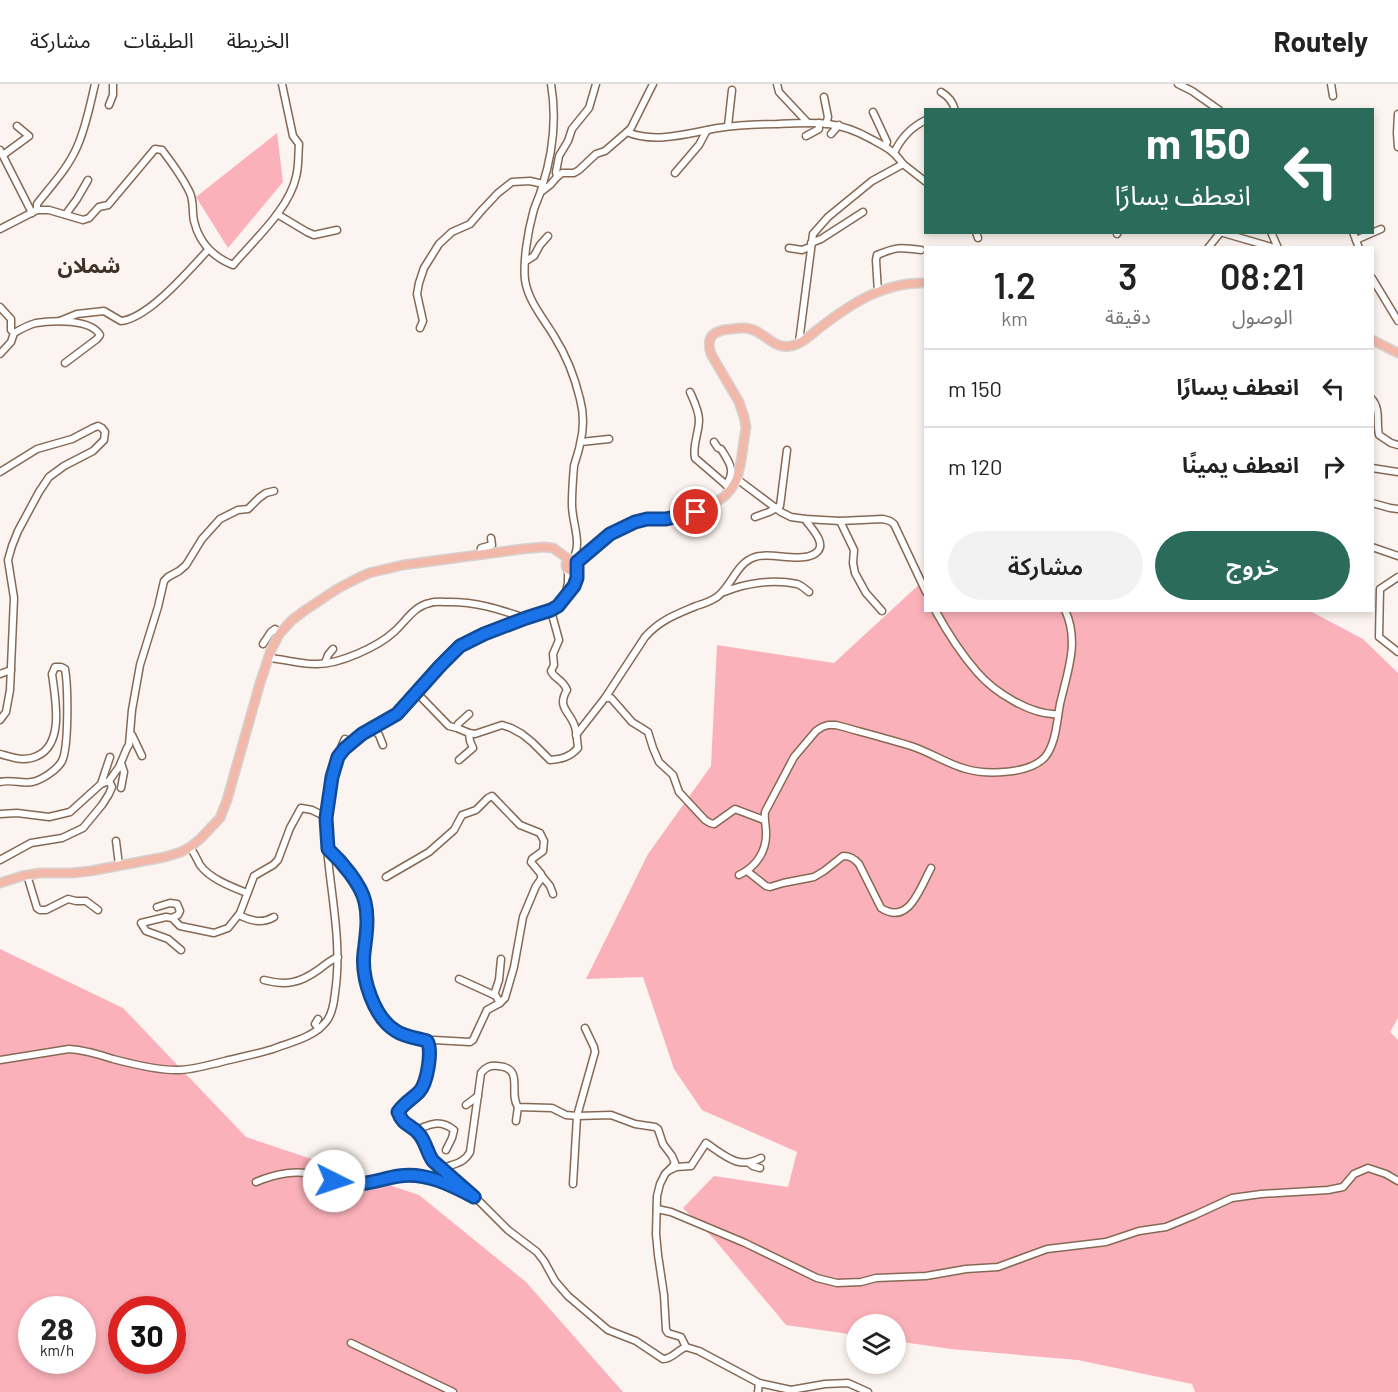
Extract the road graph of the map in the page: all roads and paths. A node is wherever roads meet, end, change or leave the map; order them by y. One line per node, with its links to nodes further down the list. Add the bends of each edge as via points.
1 (95, 84): 40 (street, via 77,147)
2 (113, 84): 14 (street)
3 (282, 84): 43 (street, via 293,136 299,144 293,188)
4 (551, 84): 38 (street, via 553,140)
5 (596, 84): 35 (street, via 589,108 572,129 559,156)
6 (653, 84): 26 (street)
7 (777, 84): 20 (street, via 779,92)
8 (1178, 84): 16 (street)
9 (1331, 84): 12 (street)
10 (732, 90): 24 (street)
11 (941, 92): 15 (street)
12 (1333, 96)
13 (824, 97): 21 (street, via 828,117)
14 (109, 105)
15 (954, 108)
16 (1217, 108)
17 (873, 112): 29 (street, via 887,142)
18 (1398, 114): 30 (street)
19 (924, 121): 31 (street, via 915,125)
20 (808, 123): 21 (street); 24 (street)
21 (823, 123): 22 (street); 28 (street)
22 (839, 125): 27 (street); 29 (street)
23 (17, 126): 32 (street, via 29,136)
24 (728, 126): 25 (street)
25 (707, 130): 26 (street, via 662,137); 34 (street)
26 (627, 132): 35 (street, via 579,170)
27 (831, 134)
28 (806, 136)
29 (885, 146): 31 (street)
30 (1398, 147)
31 (894, 153): 33 (street)
32 (2, 158): 40 (street)
33 (903, 164): 37 (street); 54 (street, via 872,181 828,217 813,234)
34 (675, 173)
35 (556, 177): 39 (street)
36 (88, 180): 42 (street)
37 (924, 180)
38 (543, 184): 39 (street); 70 (street, via 512,182 470,224 452,232 439,244 419,283 417,294 423,321)
39 (540, 193): 61 (street, via 532,214)
40 (35, 211): 42 (street); 44 (street)
41 (863, 212): 54 (street)
42 (66, 214): 59 (street, via 89,218 99,207 108,205 150,154 162,150 191,194 196,227)
43 (277, 214): 46 (street, via 314,235); 59 (street, via 233,265)
44 (0, 229)
45 (1381, 229): 47 (street)
46 (337, 230)
47 (1374, 232)
48 (1219, 234): 55 (street)
49 (1224, 234): 56 (street)
50 (1354, 234): 53 (street)
51 (1370, 234): 53 (street)
52 (548, 236): 61 (street, via 534,256)
53 (1356, 240): 57 (street)
54 (811, 245): 58 (street); 73 (street)
55 (1210, 246)
56 (1269, 246)
57 (1358, 246)
58 (789, 248)
59 (208, 250): 67 (street, via 159,300 130,319 121,321 104,311 77,314)
60 (921, 250): 64 (street, via 893,248 877,255)
61 (525, 261): 80 (street, via 527,289 560,346 578,389 584,420)
62 (1374, 282): 68 (street)
63 (924, 283): 64 (main road, via 901,284)
64 (878, 292): 73 (main road)
65 (0, 307): 66 (street)
66 (11, 321): 69 (street); 71 (street)
67 (60, 321): 69 (street); 76 (street, via 83,324 100,335)
68 (1398, 321)
69 (26, 326): 71 (street)
70 (420, 328)
71 (14, 333): 75 (street)
72 (1374, 341): 74 (main road)
73 (800, 342): 87 (main road, via 783,346 752,329 741,328 715,332 710,338 711,354 739,402 746,427)
74 (1398, 353)
75 (0, 354)
76 (65, 363)
77 (690, 392): 88 (street, via 699,418 695,459)
78 (1374, 403): 82 (street, via 1378,410 1378,435)
79 (609, 439): 80 (street)
80 (581, 442): 100 (street, via 574,465 572,509 577,553)
81 (714, 442): 88 (street, via 732,472)
82 (1398, 446)
83 (787, 450): 91 (street)
84 (1374, 468): 86 (street)
85 (0, 472): 116 (street, via 37,449 98,426 105,432 104,440 93,451 49,477 18,531 8,560 15,598)
86 (1398, 472)
87 (737, 480): 88 (main road); 91 (street)
88 (729, 487): 100 (main road, via 725,496 705,509 666,519 647,519 618,530)
89 (274, 491): 125 (street, via 248,509 220,519 186,565 164,581 140,665)
90 (1374, 503): 92 (street)
91 (777, 508): 93 (street); 94 (street, via 791,517)
92 (1398, 509)
93 (755, 517)
94 (805, 519): 95 (street); 104 (street, via 820,541 817,552 793,558 754,557)
95 (840, 521): 102 (street, via 883,519 894,524); 106 (street, via 854,550 855,573)
96 (491, 538): 98 (street, via 492,545 481,548)
97 (1374, 549): 99 (street)
98 (480, 555): 100 (main road, via 544,547 553,548); 110 (main road, via 369,573 304,611)
99 (1398, 556)
100 (572, 564): 105 (street, via 564,599)
101 (1398, 578): 113 (street, via 1380,589 1379,637)
102 (924, 588)
103 (809, 592): 104 (street, via 798,584 766,583)
104 (721, 593): 119 (street, via 652,629)
105 (551, 610): 109 (street); 127 (street, via 559,640 551,671 564,682 567,690 563,703)
106 (882, 611)
107 (936, 612): 121 (street, via 989,683 1028,708)
108 (1066, 612): 121 (street, via 1072,630 1072,647)
109 (526, 618): 115 (street, via 478,604 429,603 410,614 383,640 354,655); 118 (street, via 460,646)
110 (280, 633): 111 (street, via 275,629); 114 (main road)
111 (263, 644)
112 (333, 649): 115 (street)
113 (1398, 652)
114 (269, 658): 115 (street); 146 (main road, via 220,818)
115 (325, 663)
116 (11, 670): 117 (street); 122 (street, via 6,712)
117 (0, 674)
118 (417, 693): 123 (street, via 397,714); 124 (street, via 437,716)
119 (605, 698): 127 (street); 144 (street, via 611,698 632,722 648,732 659,762 705,820 714,824 735,809)
120 (469, 714): 124 (street)
121 (1058, 714): 144 (street, via 1046,756 1025,768 999,773 965,769 912,746 836,725 822,727 794,757)
122 (1, 719)
123 (372, 728): 129 (street); 130 (street)
124 (457, 728): 126 (street)
125 (130, 731): 132 (street); 135 (street)
126 (470, 734): 127 (street, via 502,725 522,734 550,760 574,753 578,748); 134 (street, via 473,748)
127 (576, 735)
128 (345, 739): 130 (street)
129 (383, 745)
130 (344, 749): 143 (street, via 334,768)
131 (0, 754): 137 (street, via 24,759 41,754 50,745 56,717 52,674 55,667 64,669 66,748 62,762 31,783)
132 (142, 756)
133 (110, 757): 138 (street)
134 (459, 760)
135 (121, 762): 136 (street); 139 (street)
136 (109, 781): 138 (street); 148 (street, via 109,794 83,828 62,838 31,843)
137 (0, 782)
138 (101, 784): 142 (street, via 70,812 49,817)
139 (121, 788)
140 (301, 800): 141 (street)
141 (301, 808): 143 (street); 157 (street, via 278,860 254,876)
142 (0, 814)
143 (326, 818): 147 (street)
144 (764, 820): 151 (street, via 764,847 759,860)
145 (116, 841): 149 (street)
146 (190, 847): 149 (main road, via 165,857); 157 (street, via 205,870 226,885)
147 (328, 849): 165 (street); 174 (street, via 358,885 365,901 367,937 363,965 374,1004 386,1024 396,1031)
148 (0, 860)
149 (119, 866): 152 (main road)
150 (931, 868): 151 (street, via 909,908 896,914 881,908 859,864 848,856 814,877 771,887)
151 (747, 871): 153 (street)
152 (27, 875): 156 (main road); 160 (street, via 40,910 68,899 86,901)
153 (739, 875)
154 (542, 876): 155 (street, via 531,862 543,851 543,837 517,822 492,796 473,812 462,815 454,830 429,852); 158 (street); 170 (street, via 525,911 508,989)
155 (386, 877)
156 (0, 883)
157 (247, 893): 161 (street)
158 (553, 894)
159 (158, 907): 163 (street, via 177,904 180,911)
160 (98, 910)
161 (239, 915): 162 (street, via 253,921); 163 (street, via 228,928 214,933 180,926)
162 (274, 916)
163 (172, 918): 164 (street, via 138,921 146,931 168,939)
164 (181, 950)
165 (338, 957): 168 (street, via 298,982); 173 (street, via 334,1002 328,1020)
166 (501, 959): 169 (street)
167 (459, 979): 169 (street)
168 (264, 980)
169 (494, 994): 170 (street)
170 (500, 1003): 174 (street, via 487,1010 470,1042)
171 (318, 1019): 173 (street, via 315,1024)
172 (585, 1028): 179 (street, via 595,1052)
173 (319, 1029): 175 (street, via 263,1052 180,1070 77,1049)
174 (427, 1041): 181 (street, via 430,1047 425,1083 398,1112 402,1121)
175 (0, 1059)
176 (478, 1096): 177 (street); 178 (street, via 485,1068 506,1067 513,1076); 186 (street, via 468,1156)
177 (466, 1105)
178 (518, 1107): 179 (street, via 552,1108); 180 (street)
179 (577, 1116): 187 (street, via 611,1115 655,1127 675,1162); 190 (street)
180 (516, 1121)
181 (416, 1130): 182 (street, via 434,1123 451,1127 454,1133); 186 (street)
182 (446, 1150)
183 (761, 1158): 184 (street)
184 (749, 1163): 185 (street); 187 (street, via 731,1160 706,1143 691,1166)
185 (760, 1168)
186 (441, 1169): 191 (street)
187 (669, 1170): 192 (street, via 660,1184)
188 (1398, 1181): 192 (street, via 1368,1168 1354,1174 1343,1187 1232,1198 1166,1227 1106,1242 1047,1249 999,1268 845,1283 818,1278 745,1243)
189 (256, 1182): 191 (street, via 290,1172 354,1184 420,1176 439,1180)
190 (573, 1184)
191 (474, 1197): 194 (street, via 537,1252 562,1290 608,1330 636,1341 663,1359)
192 (657, 1209): 194 (street, via 666,1330 681,1337)
193 (351, 1343): 196 (street)
194 (686, 1347): 195 (street)
195 (759, 1383): 197 (street); 198 (street, via 791,1390 848,1383)
196 (453, 1392)
197 (758, 1392)
198 (868, 1392)

